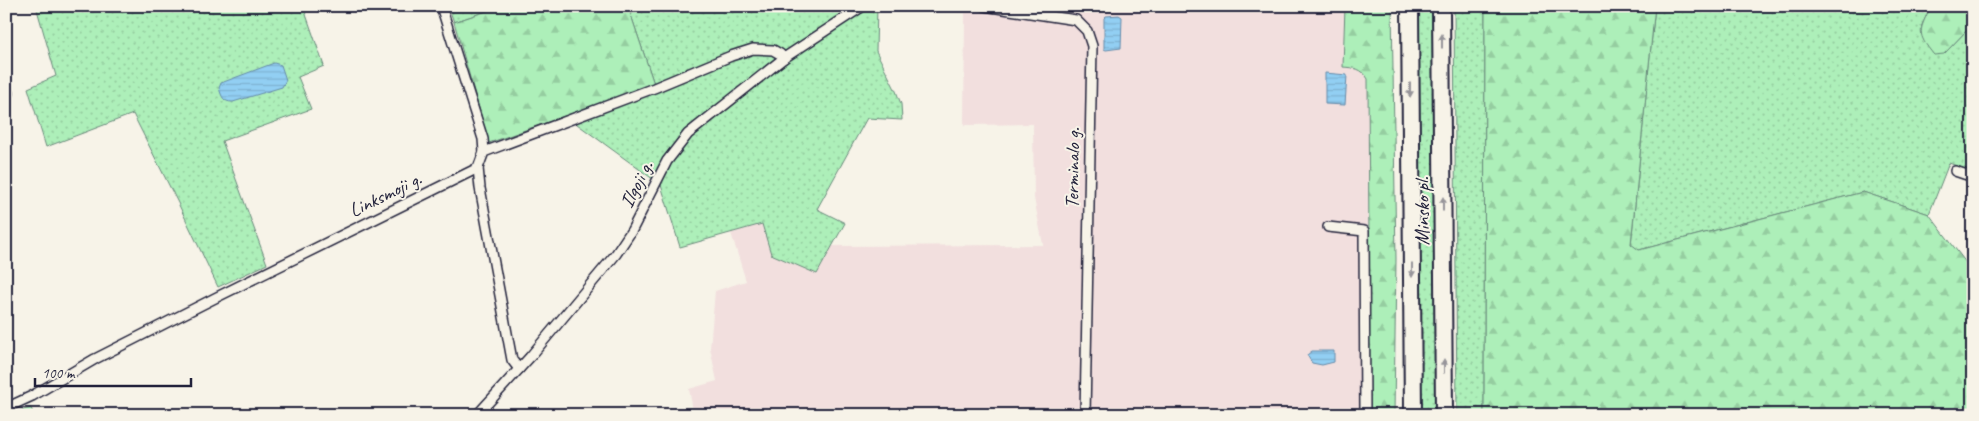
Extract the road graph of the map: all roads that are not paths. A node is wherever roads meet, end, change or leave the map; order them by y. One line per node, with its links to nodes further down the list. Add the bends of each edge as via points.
1 (441, 6): 7 (street, via 483,138)
2 (863, 6): 6 (street, Ilgoji g.)
3 (984, 6): 15 (street, Terminalo g., via 1076,20 1088,31 1092,46)
4 (1410, 6): 17 (highway, Minsko pl., one-way to 17)
5 (1441, 6): 18 (highway, Minsko pl., one-way to 5)
6 (784, 58): 7 (street, via 773,50 753,49); 12 (street, Ilgoji g., via 688,134 667,161 616,254)
7 (484, 152): 8 (street)
8 (478, 168): 12 (street, via 512,360); 13 (street, Linksmoji g., via 230,290)
9 (1955, 171): 10 (street)
10 (1973, 177)
11 (1328, 228): 16 (street, via 1364,231)
12 (519, 369): 14 (street, Ilgoji g.)
13 (6, 408)
14 (477, 415)
15 (1085, 415)
16 (1365, 415)
17 (1413, 415)
18 (1444, 415)

